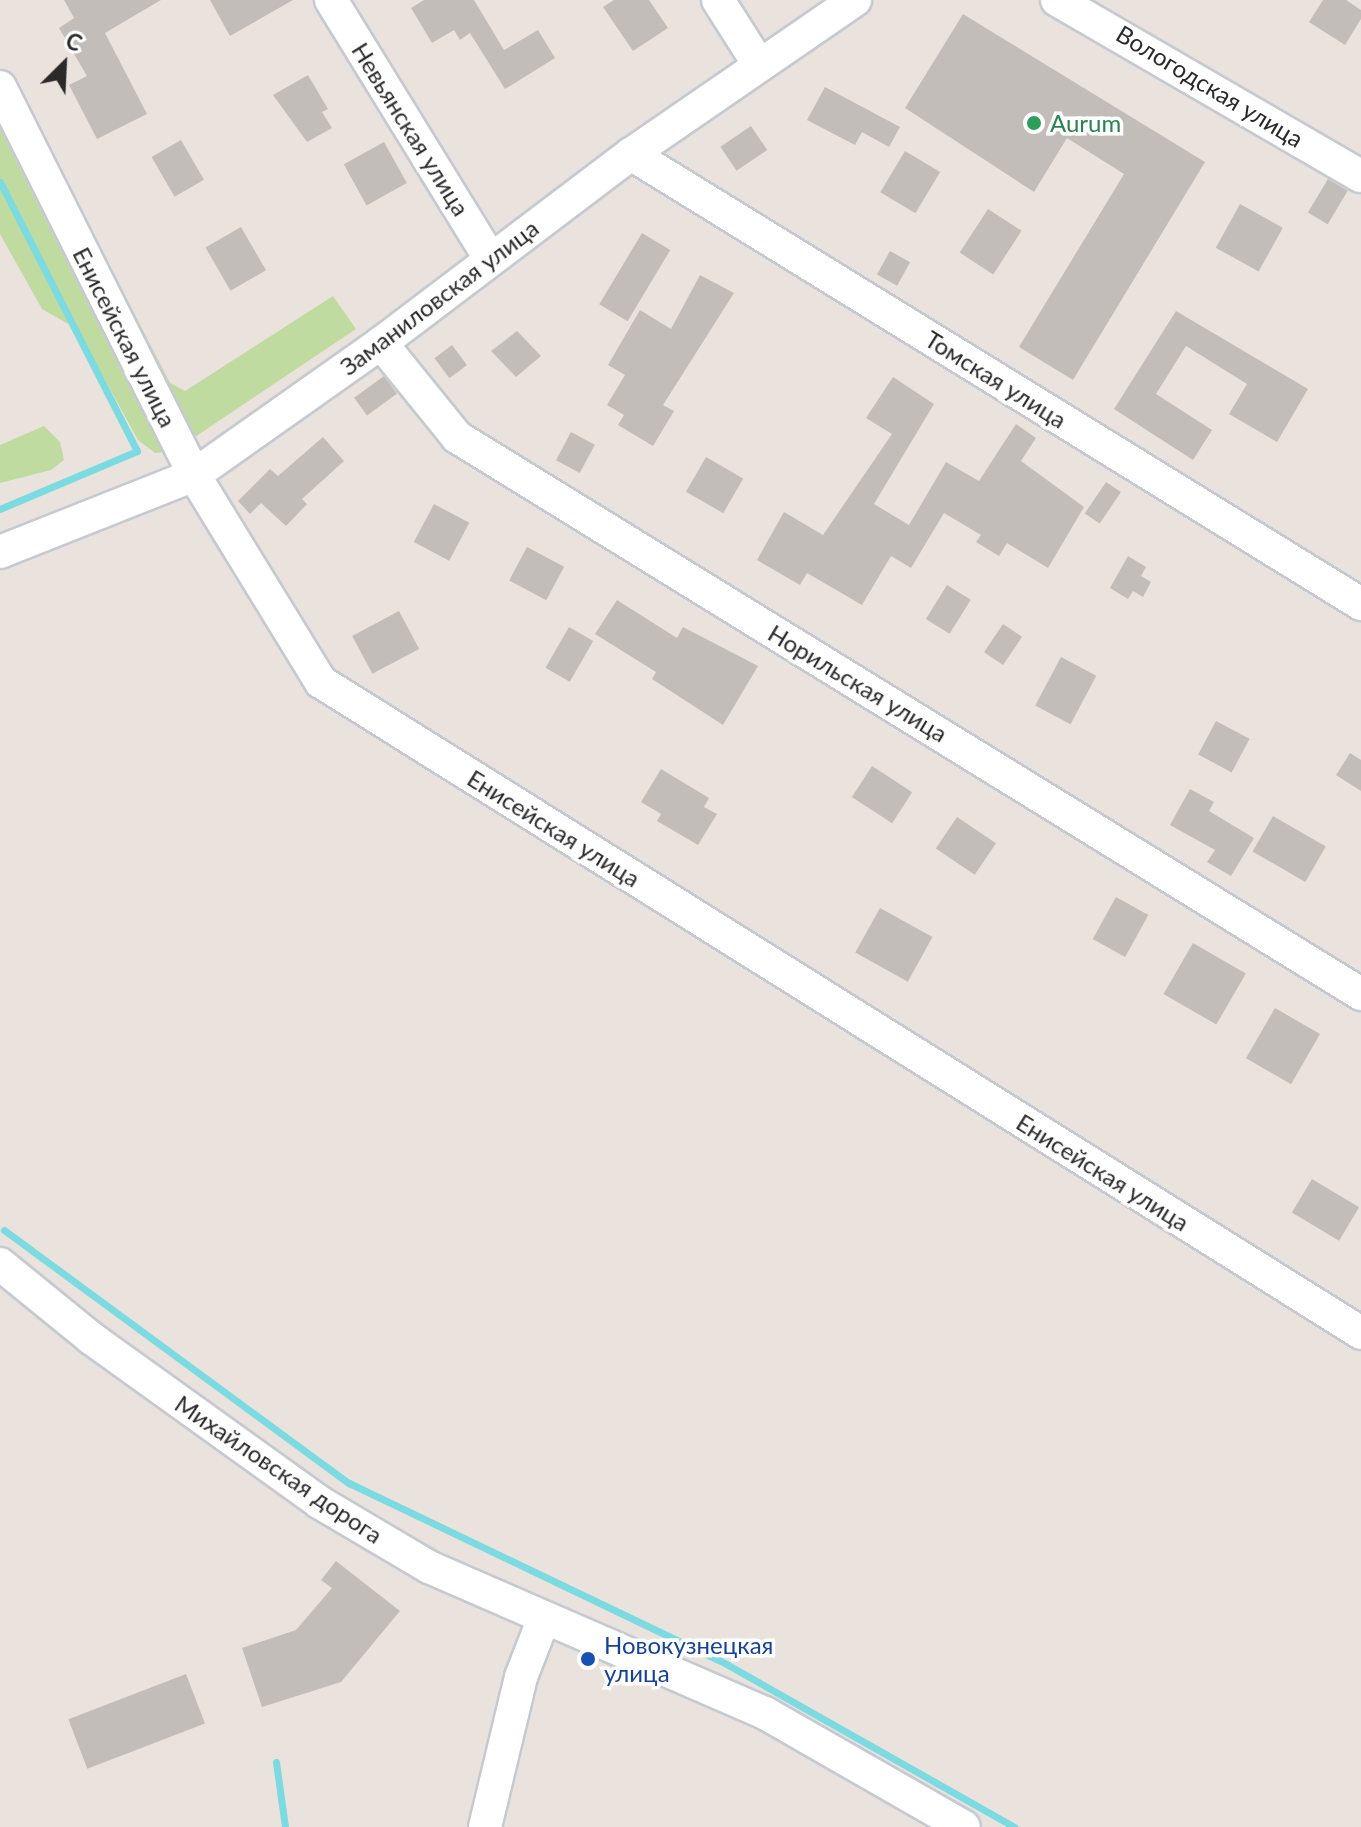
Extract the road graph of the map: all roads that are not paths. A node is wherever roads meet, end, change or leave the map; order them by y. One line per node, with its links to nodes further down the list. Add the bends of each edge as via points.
1 (331, 0): 9 (street, Невьянская улица)
2 (718, 0): 5 (street)
3 (855, 0): 5 (street, Заманиловская улица)
4 (1057, 0): 8 (street, Вологодская улица)
5 (758, 63): 7 (street, Заманиловская улица)
6 (0, 87): 11 (street, Енисейская улица)
7 (631, 154): 9 (street, Заманиловская улица); 13 (street, Томская улица)
8 (1361, 176)
9 (490, 258): 10 (street, Заманиловская улица)
10 (381, 343): 11 (street, Заманиловская улица); 14 (street, Норильская улица, via 457,437)
11 (194, 475): 12 (street, Заманиловская улица); 18 (street, Енисейская улица, via 321,682)
12 (0, 552)
13 (1361, 604)
14 (1361, 994)
15 (0, 1264): 17 (street, Михайловская дорога)
16 (0, 1284): 17 (street, Михайловская дорога)
17 (40, 1299): 19 (street, Михайловская дорога, via 319,1502 429,1567)
18 (1361, 1333)
19 (544, 1618): 20 (street, via 521,1677); 21 (street, Михайловская дорога, via 765,1713)
20 (485, 1827)
21 (964, 1827)

